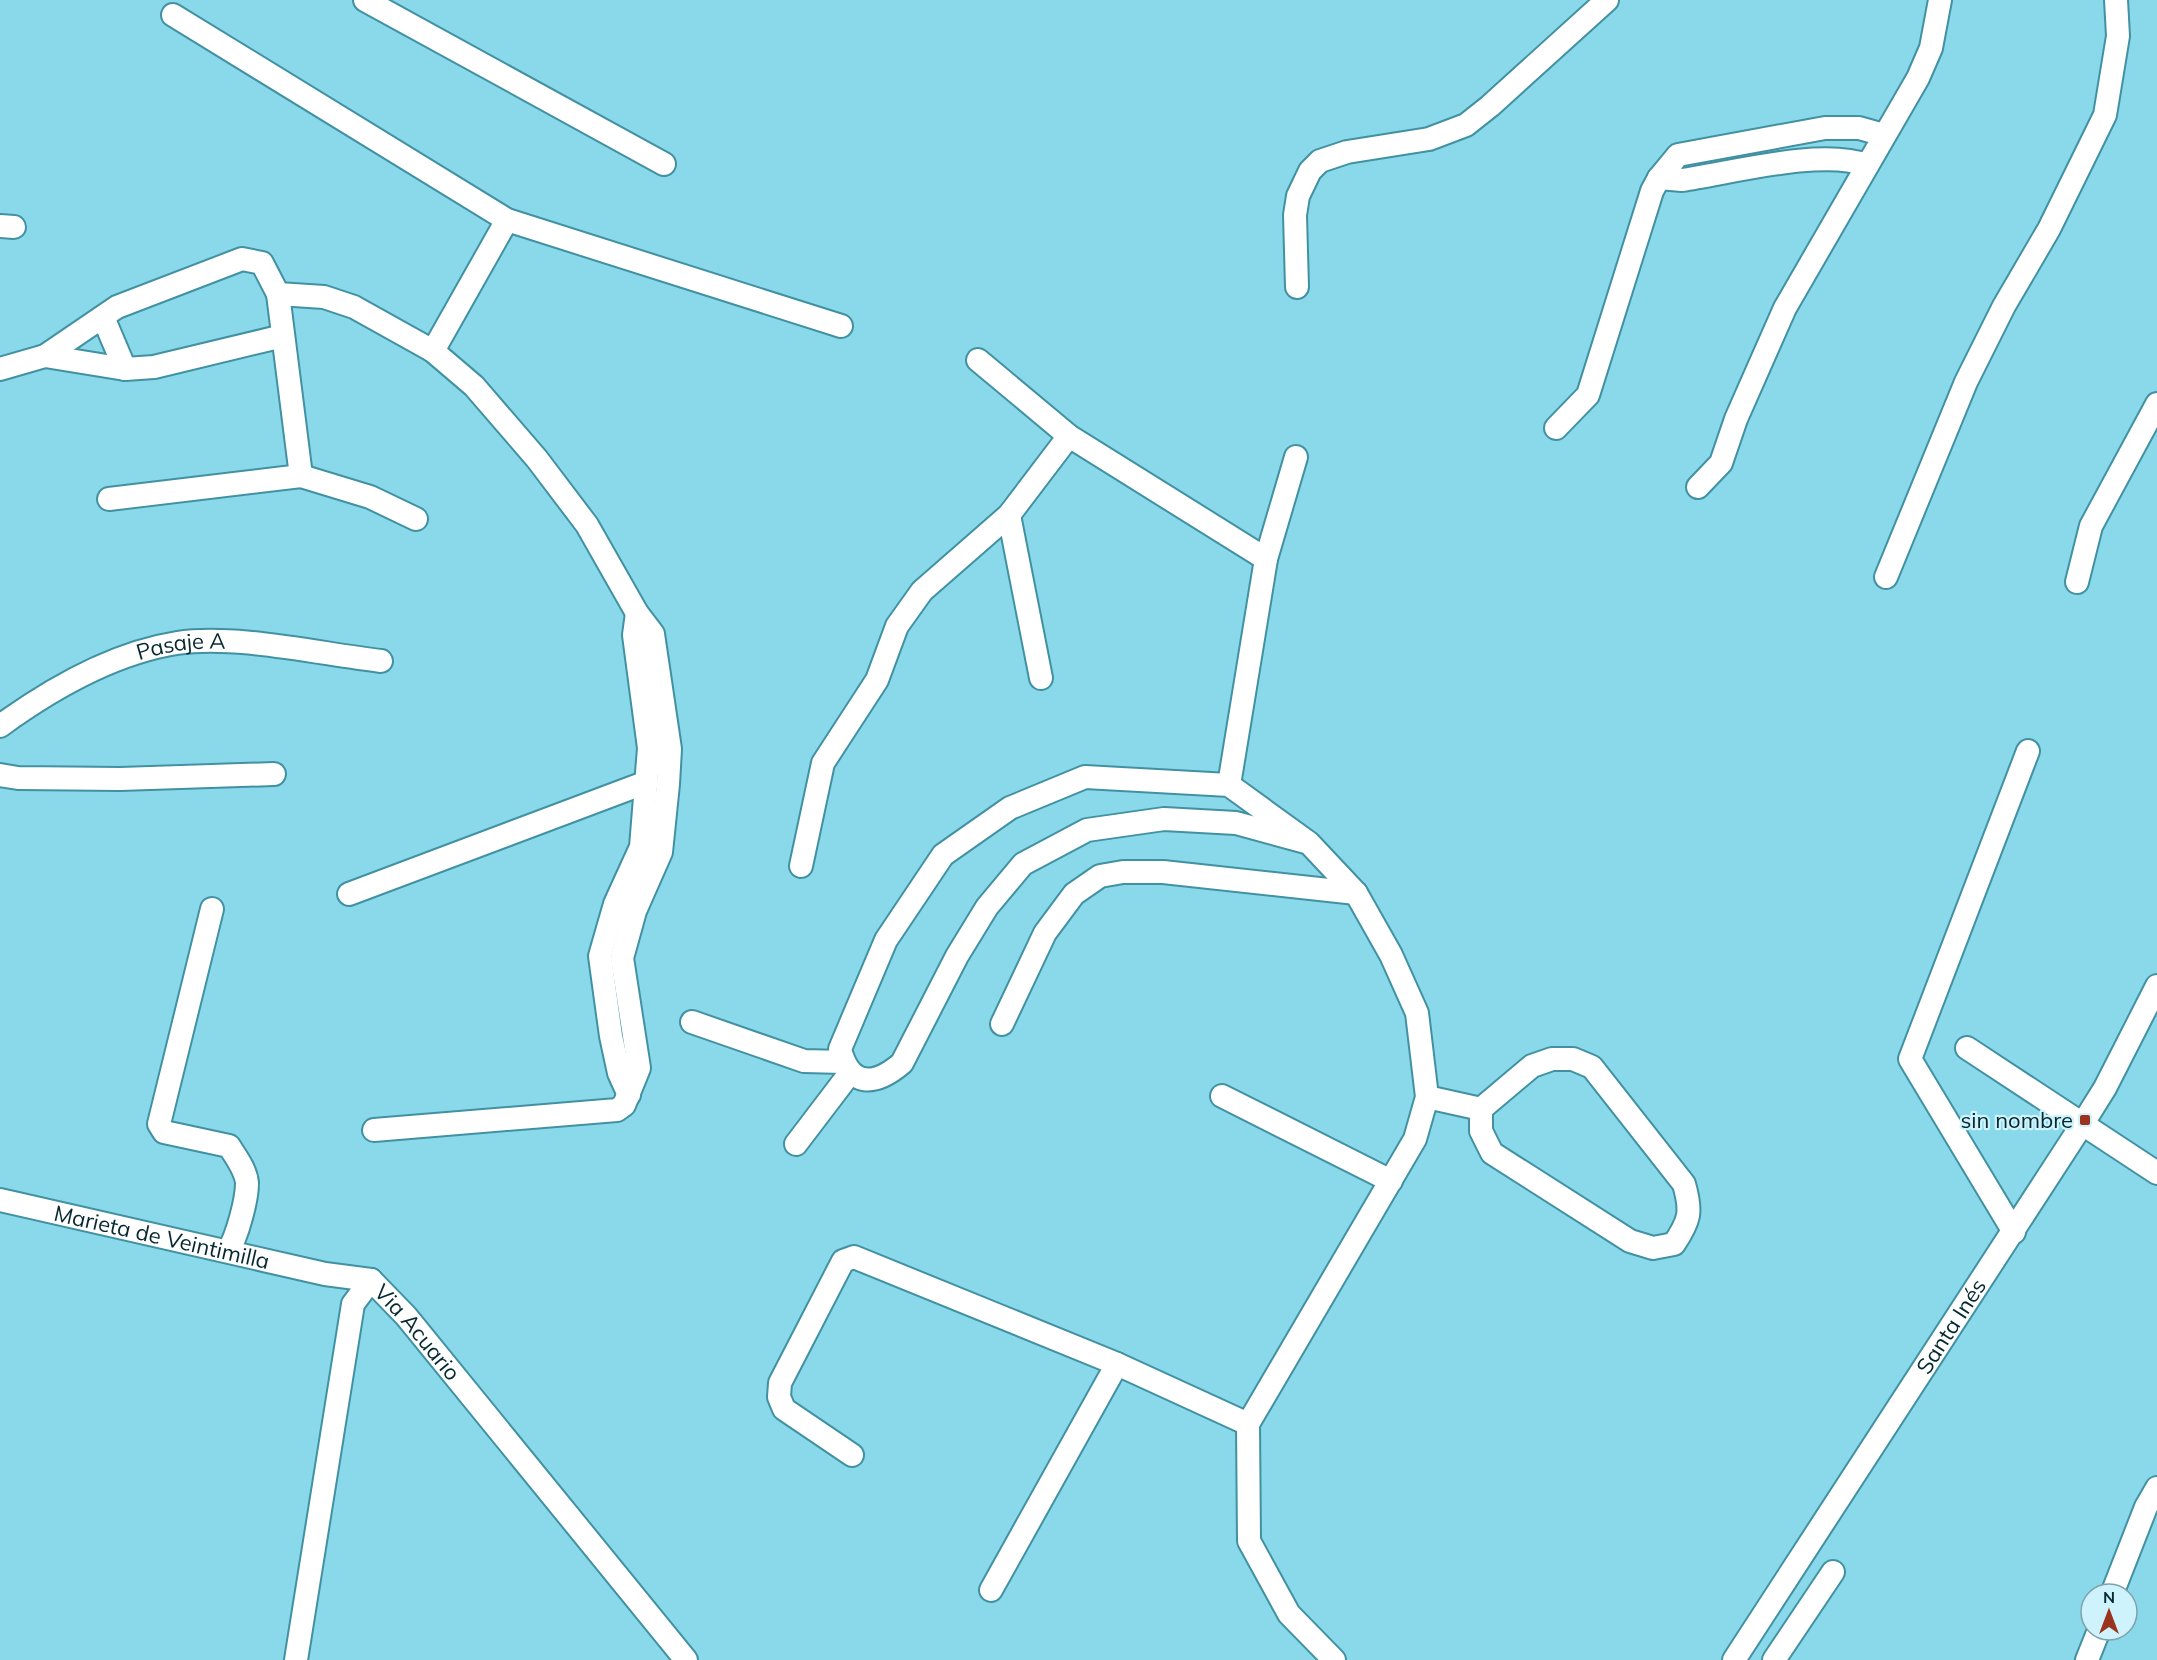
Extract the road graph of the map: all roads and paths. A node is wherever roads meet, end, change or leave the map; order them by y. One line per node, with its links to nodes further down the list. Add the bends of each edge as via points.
1 (365, 0): 7 (street)
2 (1608, 0): 11 (street, via 1466,125 1430,139 1347,152 1320,162 1310,171 1298,196 1295,215)
3 (1940, 0): 6 (street, via 1931,48)
4 (2116, 0): 31 (street, via 2118,36 2104,114 2049,230 2004,306 1966,382)
5 (173, 15): 10 (street)
6 (1884, 135): 8 (street); 9 (street, via 1859,128 1826,128 1678,155)
7 (664, 164)
8 (1866, 165): 9 (street, via 1827,157 1682,180); 26 (street, via 1785,308 1721,463)
9 (1659, 178): 22 (street, via 1588,395)
10 (507, 220): 14 (street); 16 (street)
11 (1297, 287)
12 (278, 294): 13 (street, via 262,263 242,259 117,307); 15 (street); 16 (street, via 324,297 354,307)
13 (103, 317): 17 (street); 20 (street)
14 (841, 327)
15 (284, 336): 20 (street, via 154,367); 25 (street)
16 (433, 351): 33 (street, via 474,386 537,459 587,525)
17 (45, 356): 19 (street); 20 (street)
18 (978, 360): 23 (street)
19 (0, 369)
20 (125, 369)
21 (2157, 404): 32 (street, via 2091,526)
22 (1556, 428)
23 (1069, 436): 28 (street); 30 (street)
24 (1296, 457): 30 (street)
25 (301, 476): 27 (street); 29 (street, via 370,497)
26 (1698, 487)
27 (109, 499)
28 (1009, 515): 35 (street); 43 (street, via 921,591 897,626 877,680 823,763)
29 (416, 519)
30 (1266, 560): 41 (street)
31 (1886, 577)
32 (2077, 582)
33 (637, 613): 40 (street, via 634,634 649,748); 52 (street, via 653,634 670,748 661,852 635,911 622,958 639,1068)
34 (381, 661): 36 (street, Pasaje A, via 238,643 178,643 133,654 95,670)
35 (1041, 678)
36 (0, 726)
37 (2028, 751): 62 (street, via 1910,1059)
38 (274, 774): 39 (street, via 120,779)
39 (0, 775)
40 (647, 782): 45 (street); 52 (street, via 641,847 615,904 600,956 616,1064)
41 (1228, 785): 42 (street); 51 (street, via 1085,777 1010,808 943,855 886,940 840,1049)
42 (1309, 843): 44 (street); 51 (street, via 1236,823 1174,819 1087,830 1023,864 987,907 957,956 902,1064 887,1076 875,1079 862,1079)
43 (801, 866)
44 (1356, 892): 49 (street, via 1163,873 1100,876 1074,894 1045,933); 54 (street, via 1417,1013)
45 (350, 894)
46 (212, 909): 63 (street, via 159,1124 164,1132 229,1146 241,1164 247,1183 235,1241)
47 (2157, 986): 56 (street, Santa Inés)
48 (692, 1022): 51 (street, via 804,1061)
49 (1002, 1024)
50 (1967, 1048): 56 (street)
51 (847, 1067): 58 (street)
52 (629, 1095): 57 (street, via 617,1110)
53 (1222, 1096): 60 (street)
54 (1427, 1097): 55 (street); 60 (street, via 1416,1139)
55 (1480, 1109): 55 (street, via 1532,1066 1552,1059 1573,1059 1592,1067 1684,1184 1690,1205 1687,1224 1674,1244 1653,1248 1630,1241 1492,1153 1481,1131)
56 (2083, 1123): 59 (street); 62 (street, Santa Inés)
57 (374, 1131)
58 (795, 1144)
59 (2157, 1173)
60 (1391, 1181): 66 (street)
61 (0, 1200): 63 (street, Marieta de Veintimilla)
62 (2014, 1232): 76 (street, Santa Inés)
63 (228, 1251): 64 (street, Marieta de Veintimilla, via 325,1274)
64 (371, 1280): 73 (street, Via Acuario, via 352,1304); 74 (street, Via Acuario, via 406,1316)
65 (1117, 1364): 66 (street); 67 (street, via 854,1257 843,1261 780,1383 779,1396 784,1409); 71 (street)
66 (1248, 1424): 75 (street, via 1249,1541 1289,1614)
67 (852, 1455)
68 (2157, 1488): 70 (street)
69 (1833, 1572): 77 (street)
70 (2117, 1582)
71 (992, 1590)
72 (2094, 1642): 78 (street)
73 (296, 1660)
74 (686, 1660)
75 (1334, 1660)
76 (1734, 1660)
77 (1774, 1660)
78 (2087, 1660)

